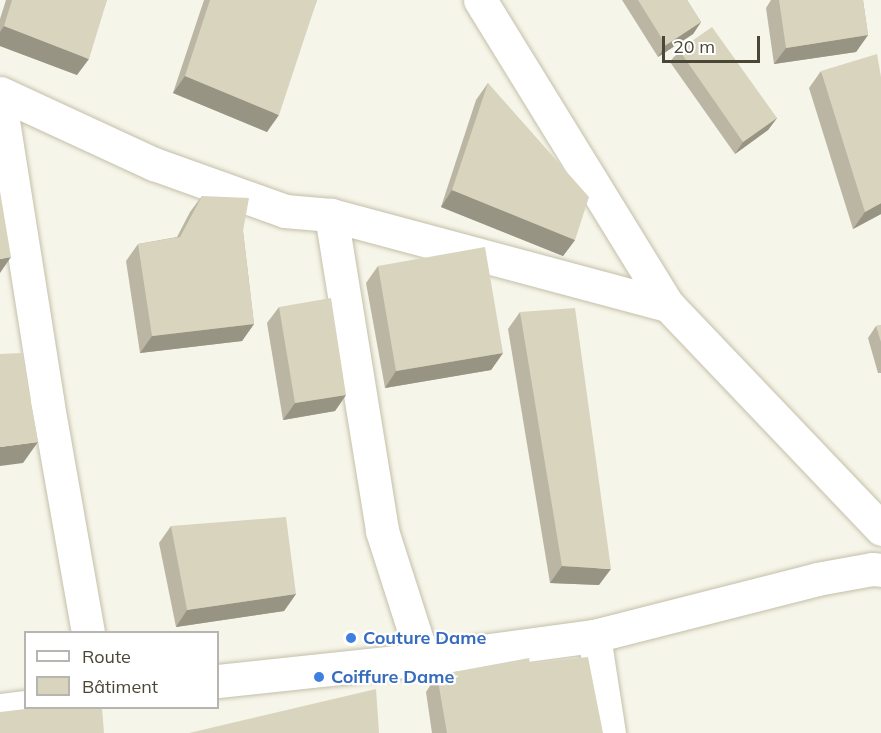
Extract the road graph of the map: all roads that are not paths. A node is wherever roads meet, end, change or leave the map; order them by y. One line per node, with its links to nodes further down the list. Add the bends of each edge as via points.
1 (480, 0): 5 (street)
2 (0, 93): 4 (street, via 154,164 285,210)
3 (0, 102): 8 (street)
4 (331, 215): 5 (street); 10 (street, via 382,531)
5 (668, 305): 6 (street)
6 (881, 529)
7 (881, 570): 9 (street, via 817,579)
8 (88, 631)
9 (594, 636): 10 (street); 14 (street)
10 (423, 659): 11 (street)
11 (219, 681)
12 (24, 706): 13 (street)
13 (0, 710)
14 (609, 733)

